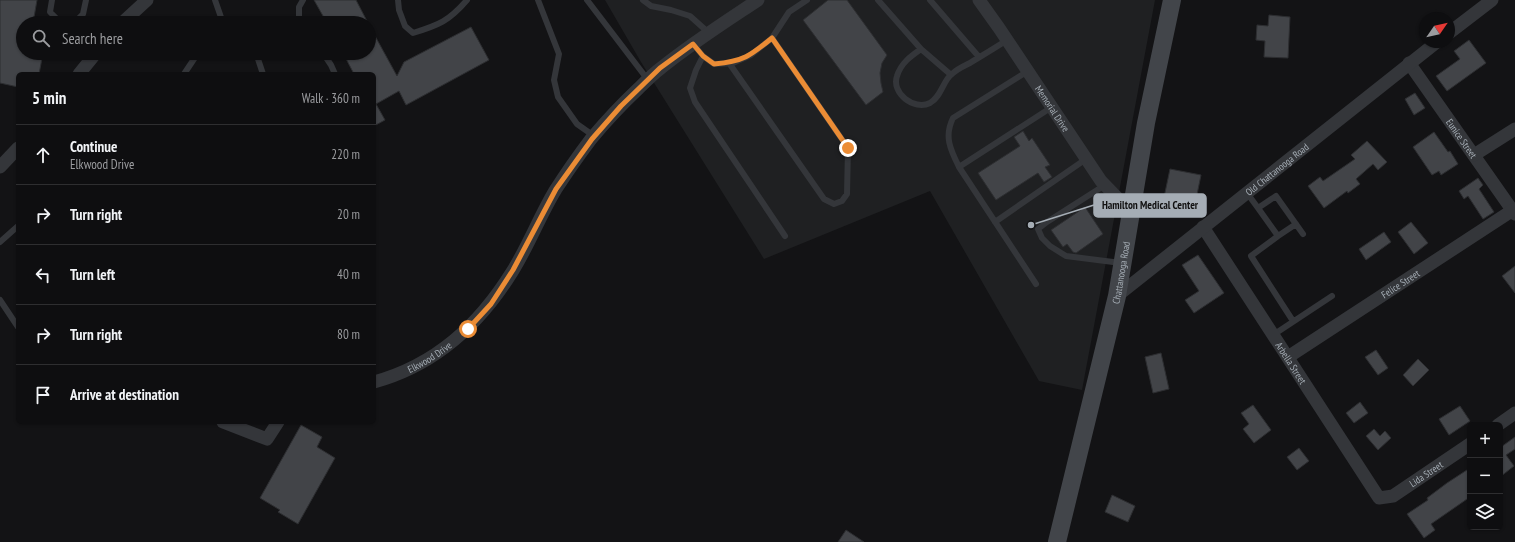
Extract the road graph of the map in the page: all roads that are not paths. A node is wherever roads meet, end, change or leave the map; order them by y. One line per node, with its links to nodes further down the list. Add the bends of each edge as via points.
1 (52, 0): 18 (lane, via 50,12)
2 (86, 0): 19 (lane)
3 (147, 0): 20 (street)
4 (215, 0): 21 (lane)
5 (303, 0): 22 (lane, via 299,7)
6 (398, 0): 7 (lane, via 405,26 414,33 436,26 455,14)
7 (468, 0)
8 (538, 0): 47 (lane, via 558,54 554,80 558,98 577,124)
9 (587, 0): 44 (lane)
10 (643, 0): 24 (lane, via 651,6 690,16)
11 (758, 0): 24 (street, Elkwood Drive)
12 (807, 0): 25 (lane, via 789,12)
13 (878, 0): 29 (lane)
14 (930, 0): 31 (lane)
15 (1172, 0): 56 (main road, Chattanooga Road, via 1146,123)
16 (1492, 0): 23 (street)
17 (985, 3): 26 (street, Memorial Drive)
18 (54, 16)
19 (81, 16)
20 (130, 16)
21 (221, 16)
22 (299, 16)
23 (1455, 28)
24 (709, 33): 27 (street, Elkwood Drive)
25 (772, 38): 36 (lane, via 751,55); 36 (lane, via 848,148 847,194 842,201 834,204 824,199)
26 (1007, 40): 31 (lane); 38 (street, Memorial Drive)
27 (693, 44): 30 (lane); 44 (street, Elkwood Drive)
28 (1429, 48): 37 (street, Old Chattanooga Road)
29 (921, 49): 43 (lane); 43 (lane, via 900,68 896,78 897,88 905,99 915,105 928,103 936,98)
30 (703, 56): 36 (lane, via 714,64); 63 (lane, via 690,88 695,102)
31 (979, 57): 43 (lane)
32 (90, 60): 39 (street)
33 (193, 60): 40 (lane)
34 (258, 60): 41 (lane)
35 (328, 60): 42 (lane)
36 (729, 63)
37 (1409, 63): 49 (street, Eunice Street); 54 (street, Old Chattanooga Road)
38 (1028, 71): 45 (street, Memorial Drive); 52 (lane, via 954,118 948,127 948,141)
39 (81, 72)
40 (185, 72)
41 (262, 72)
42 (334, 72)
43 (950, 74)
44 (648, 80): 47 (street, Elkwood Drive)
45 (1052, 107): 50 (street, Memorial Drive); 52 (lane)
46 (1515, 129): 49 (street)
47 (594, 136): 75 (street, Elkwood Drive, via 556,189 513,270 491,304 468,329 425,362)
48 (16, 150): 51 (street)
49 (1474, 155): 57 (street, Eunice Street)
50 (1086, 159): 53 (street, Memorial Drive); 58 (lane)
51 (0, 167)
52 (958, 167): 58 (lane)
53 (1105, 185): 56 (street, Memorial Drive); 66 (lane, via 1038,229 1050,246 1066,256)
54 (1247, 192): 55 (lane); 60 (street, Old Chattanooga Road)
55 (1258, 208): 59 (lane, via 1276,196); 64 (lane)
56 (1132, 212): 66 (main road, Chattanooga Road)
57 (1514, 212): 74 (street, Felice Street)
58 (995, 222): 67 (lane)
59 (1296, 224): 62 (lane); 64 (lane)
60 (1204, 227): 68 (street, Old Chattanooga Road); 73 (street, Arbella Street)
61 (16, 228): 65 (lane)
62 (1303, 234)
63 (785, 236)
64 (1278, 236): 71 (lane, via 1251,256)
65 (0, 242)
66 (1122, 264): 68 (main road, Chattanooga Road)
67 (1036, 284)
68 (1117, 296): 82 (main road, Chattanooga Road)
69 (1332, 296): 71 (lane)
70 (0, 300): 72 (lane)
71 (1293, 321): 73 (lane)
72 (16, 324)
73 (1273, 335): 74 (street, Arbella Street)
74 (1288, 358): 81 (street, Arbella Street)
75 (376, 381)
76 (1515, 413): 77 (street)
77 (1502, 422)
78 (229, 424): 79 (street, via 267,439)
79 (277, 424)
80 (1467, 446): 81 (street, Lida Street, via 1392,496)
81 (1379, 498)
82 (1057, 542)

